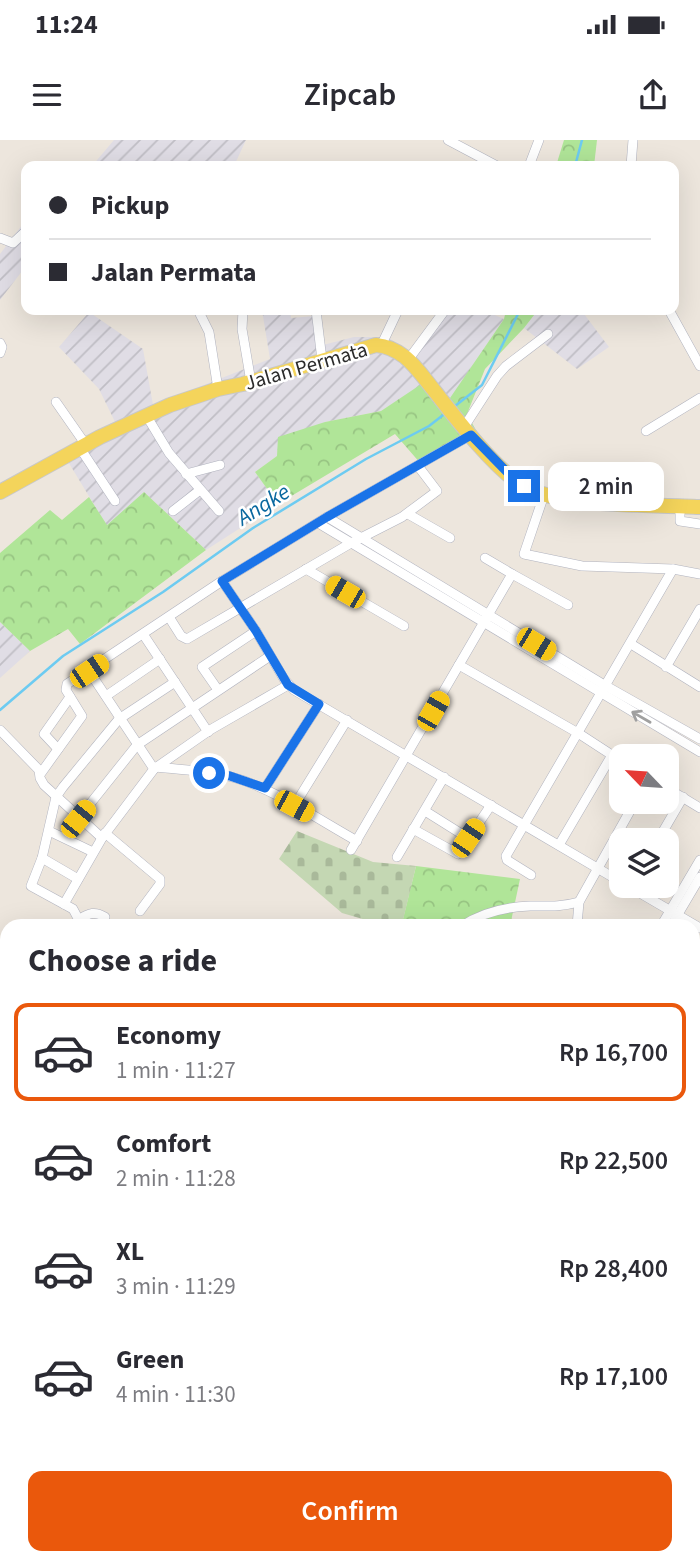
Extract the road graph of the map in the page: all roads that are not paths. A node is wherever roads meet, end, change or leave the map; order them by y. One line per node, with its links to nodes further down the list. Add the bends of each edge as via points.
1 (539, 140): 5 (street)
2 (633, 140): 6 (street)
3 (454, 142): 4 (street)
4 (488, 161)
5 (531, 161)
6 (631, 161)
7 (21, 236): 8 (street, via 13,243)
8 (0, 238)
9 (200, 315): 23 (street, via 209,332)
10 (243, 315): 22 (street)
11 (317, 315): 20 (street)
12 (396, 315): 17 (street)
13 (441, 315): 19 (street)
14 (672, 315): 21 (street)
15 (548, 334): 27 (street, via 497,376)
16 (0, 343): 18 (street)
17 (381, 346): 19 (main road, Jalan Permata); 20 (main road, Jalan Permata)
18 (0, 352)
19 (408, 359): 27 (main road, Jalan Permata)
20 (323, 360): 22 (main road, Jalan Permata)
21 (700, 366)
22 (251, 382): 23 (main road, Jalan Permata)
23 (218, 389): 26 (main road, Jalan Permata)
24 (700, 398): 28 (street)
25 (56, 402): 29 (street)
26 (146, 415): 29 (main road, Jalan Permata); 32 (street)
27 (465, 428): 31 (street); 35 (main road, Jalan Permata, via 512,477)
28 (646, 431)
29 (83, 447): 34 (main road, Jalan Permata); 36 (street)
30 (220, 465): 32 (street)
31 (418, 466): 41 (street, via 437,491); 42 (street)
32 (186, 474): 33 (street)
33 (200, 490): 39 (street); 40 (street)
34 (0, 492)
35 (544, 495): 37 (main road, Jalan Permata); 50 (street, via 524,554 582,566)
36 (115, 501)
37 (680, 506): 38 (main road, Jalan Permata); 44 (street, via 680,521)
38 (700, 507)
39 (173, 511)
40 (219, 511)
41 (408, 514): 45 (street); 46 (street)
42 (327, 517): 43 (street); 45 (street)
43 (318, 523): 47 (street); 53 (street)
44 (700, 524)
45 (361, 538): 47 (street); 58 (street)
46 (450, 538)
47 (351, 543): 49 (street); 58 (street)
48 (485, 558): 51 (street)
49 (306, 569): 55 (street); 59 (street)
50 (673, 569): 52 (street); 62 (street)
51 (512, 574): 54 (street); 58 (street)
52 (700, 574)
53 (222, 581): 55 (street); 57 (street)
54 (568, 605)
55 (241, 609): 57 (street, via 187,639 180,636); 60 (street)
56 (700, 609): 66 (street)
57 (169, 617): 61 (street)
58 (486, 619): 65 (street); 72 (street)
59 (404, 626)
60 (256, 631): 63 (street); 71 (street, via 202,667)
61 (143, 634): 64 (street); 67 (street)
62 (631, 644): 66 (street); 72 (street)
63 (270, 656): 69 (street); 71 (street)
64 (160, 659): 68 (street); 73 (street)
65 (459, 666): 81 (street); 87 (street)
66 (666, 667): 70 (street)
67 (89, 671): 73 (street); 74 (street, via 66,685)
68 (175, 682): 76 (street); 77 (street)
69 (288, 685): 75 (street); 80 (street)
70 (700, 687)
71 (218, 690): 76 (street)
72 (603, 690): 81 (street); 82 (street); 85 (street, one-way to 72)
73 (106, 696): 77 (street)
74 (70, 697): 84 (street, via 82,716); 84 (street, via 44,734)
75 (319, 704): 78 (street); 92 (street)
76 (192, 707): 80 (street); 83 (street)
77 (119, 719): 83 (street); 94 (street)
78 (347, 720): 87 (street); 97 (street)
79 (0, 730): 90 (street)
80 (208, 732): 89 (street)
81 (578, 733): 86 (street); 102 (street)
82 (700, 739)
83 (137, 745): 89 (street); 101 (street)
84 (58, 749): 90 (street)
85 (700, 752)
86 (609, 753)
87 (407, 756): 91 (street); 108 (street)
88 (609, 760): 109 (street)
89 (155, 768): 92 (street, via 230,776); 106 (street)
90 (41, 772): 94 (street, via 41,782)
91 (444, 777): 96 (street); 99 (street)
92 (265, 788): 97 (street)
93 (679, 795): 95 (street)
94 (56, 797): 101 (street); 105 (street)
95 (683, 797): 98 (street); 103 (street)
96 (491, 805): 102 (street); 107 (street)
97 (294, 806): 108 (street)
98 (700, 808)
99 (425, 811): 104 (street); 107 (street)
100 (628, 814): 115 (street)
101 (78, 819): 106 (street)
102 (525, 825): 109 (street); 116 (street, via 506,858)
103 (665, 828)
104 (413, 829): 107 (street, via 456,855); 112 (street)
105 (49, 831): 111 (street); 113 (street)
106 (104, 835): 111 (street); 123 (street, via 160,879)
107 (468, 838)
108 (357, 841): 110 (street)
109 (559, 845): 115 (street)
110 (351, 850)
111 (93, 852): 119 (street)
112 (397, 857)
113 (42, 858): 119 (street); 122 (street, via 32,887)
114 (700, 860): 124 (street)
115 (597, 868): 117 (street); 121 (street)
116 (531, 875)
117 (609, 875)
118 (700, 877): 124 (street)
119 (78, 879): 122 (street)
120 (650, 898): 124 (street)
121 (579, 902): 128 (street, via 493,912); 129 (street)
122 (64, 904): 126 (street, via 74,909)
123 (140, 911)
124 (674, 912): 130 (street); 131 (street); 132 (street)
125 (105, 917): 127 (street, via 94,913)
126 (79, 919)
127 (84, 919)
128 (474, 919)
129 (578, 919)
130 (668, 919)
131 (672, 919)
132 (685, 919)

